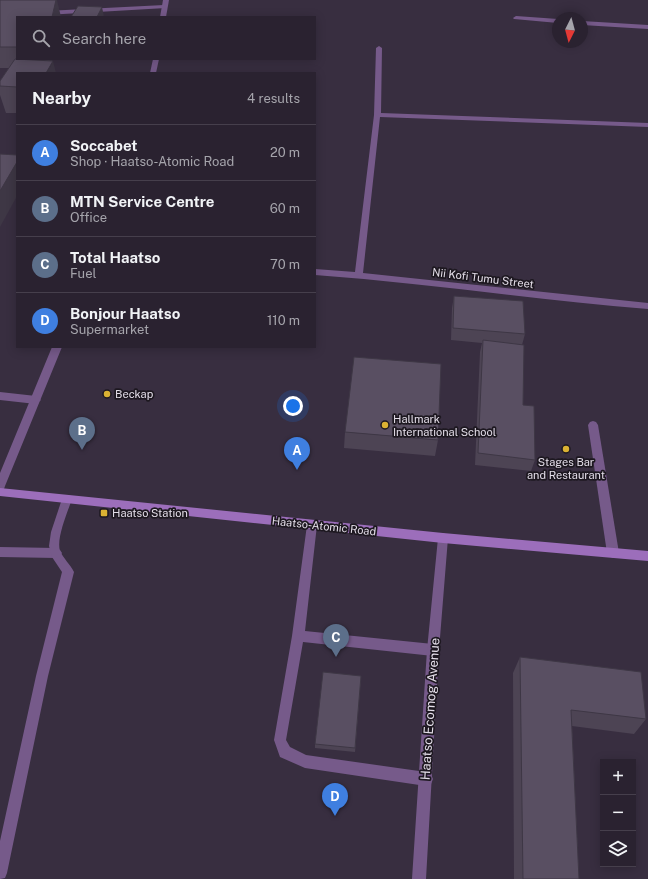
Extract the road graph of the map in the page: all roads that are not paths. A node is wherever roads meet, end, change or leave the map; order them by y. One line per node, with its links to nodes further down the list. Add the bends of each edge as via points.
1 (166, 0): 2 (street)
2 (164, 7): 3 (street); 4 (street)
3 (39, 13)
4 (162, 16)
5 (516, 18): 6 (street)
6 (552, 21)
7 (588, 23): 8 (street)
8 (648, 27)
9 (379, 48): 12 (street)
10 (156, 60): 11 (street)
11 (153, 72)
12 (377, 115): 13 (street); 15 (street)
13 (648, 125)
14 (316, 272): 15 (street, Nii Kofi Tumu Street)
15 (358, 275): 16 (street, Nii Kofi Tumu Street)
16 (648, 306)
17 (57, 348): 19 (street)
18 (0, 396): 19 (street)
19 (36, 400): 21 (street)
20 (593, 425): 28 (street)
21 (0, 486)
22 (0, 492): 23 (main road, Haatso-Atomic Road)
23 (67, 499): 24 (main road, Haatso-Atomic Road); 27 (street, via 53,543)
24 (312, 525): 25 (main road, Haatso-Atomic Road); 30 (street)
25 (443, 538): 28 (main road, Haatso-Atomic Road); 31 (street, Haatso Ecomog Avenue)
26 (0, 552): 27 (street)
27 (56, 553): 33 (street, via 68,572 42,676)
28 (613, 553): 29 (main road, Haatso-Atomic Road)
29 (648, 556)
30 (298, 636): 31 (street); 32 (street, via 280,740 285,752 305,762)
31 (433, 650): 32 (street, Haatso Ecomog Avenue)
32 (426, 778): 34 (street, Haatso Ecomog Avenue)
33 (0, 873)
34 (419, 879)

